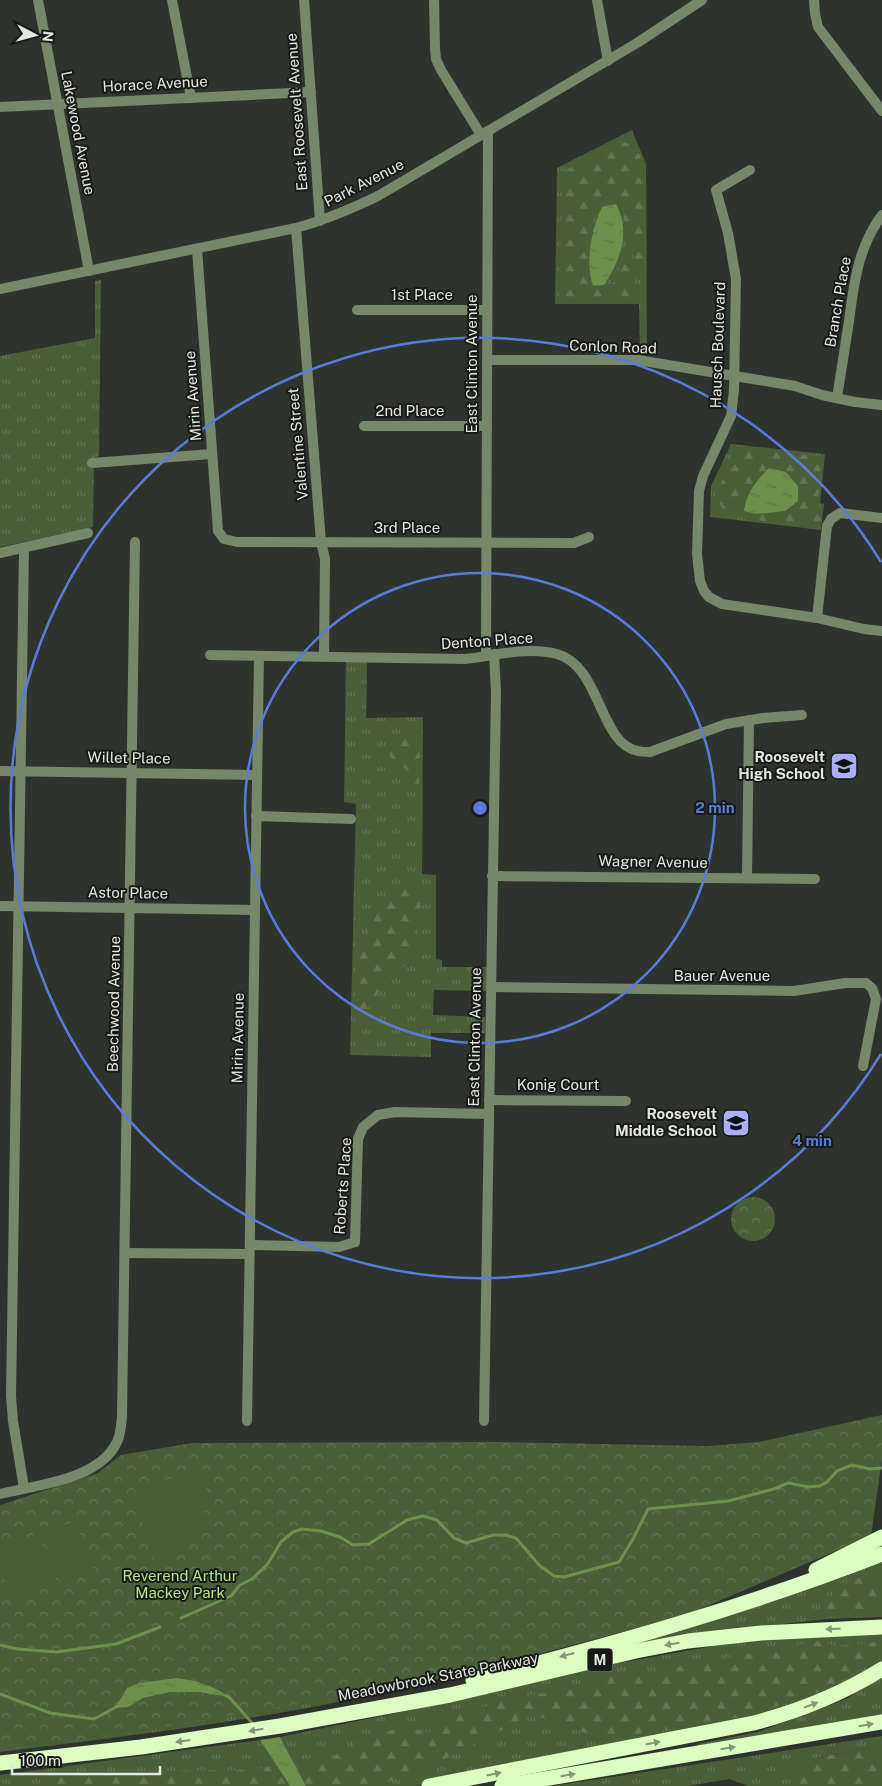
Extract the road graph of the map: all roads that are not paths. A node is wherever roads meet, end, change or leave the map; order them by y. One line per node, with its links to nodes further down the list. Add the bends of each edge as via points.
1 (38, 0): 11 (street, Lakewood Avenue)
2 (304, 0): 9 (street, East Roosevelt Avenue)
3 (434, 0): 14 (street, via 436,59)
4 (597, 0): 8 (street)
5 (702, 0): 8 (street, Park Avenue)
6 (814, 0): 13 (street, via 818,26)
7 (173, 1): 10 (street)
8 (608, 61): 14 (street, Park Avenue)
9 (311, 92): 10 (street, Horace Avenue); 17 (street, East Roosevelt Avenue)
10 (191, 98): 11 (street, Horace Avenue)
11 (58, 104): 12 (street, Horace Avenue); 20 (street, Lakewood Avenue)
12 (0, 107)
13 (882, 111)
14 (484, 133): 17 (street, Park Avenue, via 378,196); 23 (street, East Clinton Avenue)
15 (750, 170): 25 (street, Hausch Boulevard, via 716,190 736,279)
16 (882, 216): 26 (street, Branch Place, via 864,245 856,271)
17 (320, 221): 18 (street, Park Avenue)
18 (296, 228): 19 (street, Park Avenue); 37 (street, Valentine Street)
19 (197, 249): 20 (street, Park Avenue); 30 (street, Mirin Avenue)
20 (89, 271): 21 (street, Park Avenue)
21 (0, 289)
22 (357, 310): 23 (street, 1st Place)
23 (487, 310): 24 (street, East Clinton Avenue)
24 (488, 360): 25 (street, Conlon Road, via 638,360); 29 (street, East Clinton Avenue)
25 (734, 376): 26 (street, Conlon Road, via 795,386); 41 (street, Hausch Boulevard, via 731,416 703,476 699,492 697,554 700,581 709,597 722,604)
26 (838, 398): 27 (street, Conlon Road)
27 (882, 405)
28 (364, 426): 29 (street, 2nd Place)
29 (487, 426): 38 (street, East Clinton Avenue)
30 (212, 454): 31 (street); 35 (street, Mirin Avenue, via 218,531)
31 (92, 463)
32 (882, 518): 41 (street, via 840,513 831,519 827,526)
33 (88, 534): 39 (street)
34 (589, 537): 38 (street, 3rd Place, via 574,543)
35 (224, 539): 37 (street, 3rd Place, via 236,542)
36 (135, 542): 51 (street, Beechwood Avenue)
37 (322, 542): 38 (street, 3rd Place); 46 (street, Valentine Street, via 325,559)
38 (487, 543): 44 (street, East Clinton Avenue)
39 (24, 548): 40 (street); 50 (street)
40 (0, 553)
41 (816, 618): 42 (street, Hausch Boulevard)
42 (882, 631)
43 (210, 655): 45 (street, Denton Place)
44 (490, 655): 46 (street, Denton Place, via 465,660); 48 (street, Denton Place, via 542,652 557,654 571,661 585,676 615,734 625,745 637,751 650,752 726,724); 55 (street, East Clinton Avenue, via 496,692)
45 (258, 656): 46 (street, Denton Place); 52 (street, Mirin Avenue)
46 (324, 657)
47 (802, 715): 48 (street, Denton Place)
48 (749, 720): 56 (street)
49 (0, 771): 50 (street, Willet Place)
50 (20, 772): 51 (street, Willet Place); 59 (street)
51 (132, 773): 52 (street, Willet Place); 60 (street, Beechwood Avenue)
52 (257, 775): 53 (street, Mirin Avenue)
53 (256, 816): 54 (street); 61 (street, Mirin Avenue)
54 (352, 818)
55 (492, 876): 56 (street, Wagner Avenue); 62 (street, East Clinton Avenue)
56 (747, 878): 57 (street, Wagner Avenue)
57 (815, 879)
58 (0, 906): 59 (street, Astor Place)
59 (18, 906): 60 (street, Astor Place); 71 (street, via 11,1396)
60 (130, 908): 61 (street, Astor Place); 68 (street, Beechwood Avenue)
61 (255, 910): 67 (street, Mirin Avenue)
62 (491, 987): 63 (street, Bauer Avenue, via 794,991 866,983 876,999); 64 (street, East Clinton Avenue)
63 (863, 1066)
64 (489, 1100): 65 (street, Konig Court); 66 (street, East Clinton Avenue)
65 (626, 1101)
66 (489, 1114): 67 (street, Roberts Place, via 395,1112 378,1115 363,1128 358,1139 355,1242 339,1248); 70 (street, East Clinton Avenue)
67 (250, 1250): 68 (street, Roberts Place); 69 (street, Mirin Avenue)
68 (125, 1253): 71 (street, Beechwood Avenue, via 122,1424 117,1442 104,1461 88,1470)
69 (247, 1421)
70 (484, 1421)
71 (24, 1488): 72 (street)
72 (0, 1494)
73 (882, 1537): 75 (highway, via 821,1568)
74 (882, 1554): 75 (highway)
75 (714, 1612): 78 (highway, one-way to 78, via 580,1652)
76 (882, 1627): 78 (highway, Meadowbrook State Parkway / M, one-way to 78, via 760,1633 680,1642 450,1695)
77 (882, 1669): 81 (highway, one-way to 77, via 754,1723 818,1702)
78 (322, 1718): 80 (highway, Meadowbrook State Parkway / M, one-way to 80, via 141,1747)
79 (882, 1722): 82 (highway, one-way to 79)
80 (0, 1763)
81 (429, 1786)
82 (502, 1786)

